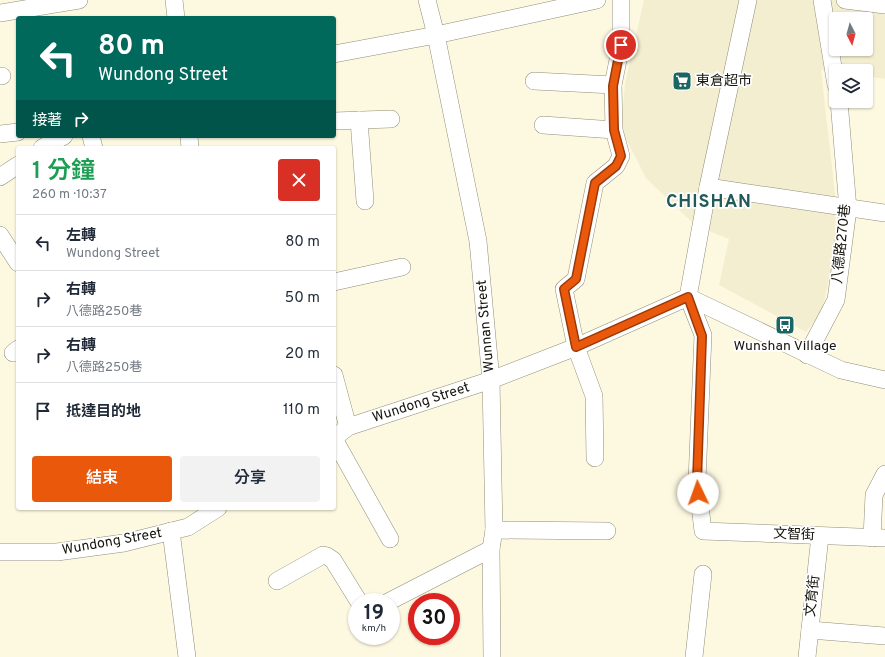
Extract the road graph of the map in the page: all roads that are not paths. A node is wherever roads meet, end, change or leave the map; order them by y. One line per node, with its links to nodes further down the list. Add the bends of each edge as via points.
1 (79, 0): 10 (street)
2 (174, 0): 11 (street)
3 (428, 0): 12 (street, Wunnan Street)
4 (597, 0): 12 (street)
5 (620, 0): 16 (street, via 621,45)
6 (748, 0): 29 (street)
7 (822, 0): 14 (street)
8 (845, 0): 9 (street)
9 (885, 5)
10 (0, 13)
11 (176, 16)
12 (436, 35): 13 (street); 40 (street, Wunnan Street, via 478,241)
13 (336, 54)
14 (833, 64)
15 (534, 81): 16 (street)
16 (613, 86): 22 (street)
17 (840, 108): 31 (street, 八德路270巷)
18 (391, 119): 20 (street)
19 (336, 120): 20 (street)
20 (359, 120): 30 (street)
21 (543, 125): 22 (street)
22 (614, 130): 38 (street, via 621,156 616,166 595,183 576,279 564,289)
23 (16, 132): 24 (street)
24 (0, 134)
25 (60, 138): 26 (street)
26 (46, 146)
27 (16, 166): 28 (street)
28 (0, 177)
29 (708, 187): 31 (street); 37 (street)
30 (365, 201)
31 (848, 209): 32 (street); 39 (street, 八德路270巷, via 836,300)
32 (885, 213)
33 (0, 235): 34 (street)
34 (16, 260)
35 (402, 267): 36 (street)
36 (336, 282)
37 (688, 297): 38 (street, Wundong Street); 39 (street); 52 (street, 文智街, via 702,336 697,481 703,531)
38 (576, 347): 40 (street, Wundong Street); 46 (street, via 594,396)
39 (807, 355): 41 (street, via 841,370)
40 (491, 380): 43 (street, Wundong Street); 49 (street, Wunnan Street)
41 (885, 380)
42 (336, 382): 43 (street)
43 (348, 427): 44 (street, Wundong Street)
44 (336, 437)
45 (336, 443): 54 (street)
46 (595, 458)
47 (885, 474): 53 (street, via 874,495)
48 (215, 510): 50 (street, Wundong Street, via 188,527)
49 (494, 530): 51 (street); 55 (street, Wunnan Street)
50 (170, 531): 56 (street, Wundong Street, via 124,543 57,552); 63 (street)
51 (607, 531)
52 (820, 536): 53 (street, 文智街); 61 (street, 文育街)
53 (878, 538)
54 (390, 539)
55 (491, 548): 60 (street); 64 (street, Wunnan Street)
56 (0, 552)
57 (703, 574): 65 (street)
58 (277, 581): 59 (street, via 323,555 333,560)
59 (353, 593)
60 (400, 596)
61 (810, 630): 62 (street); 66 (street, 文育街)
62 (885, 636)
63 (187, 657)
64 (492, 657)
65 (694, 657)
66 (807, 657)

